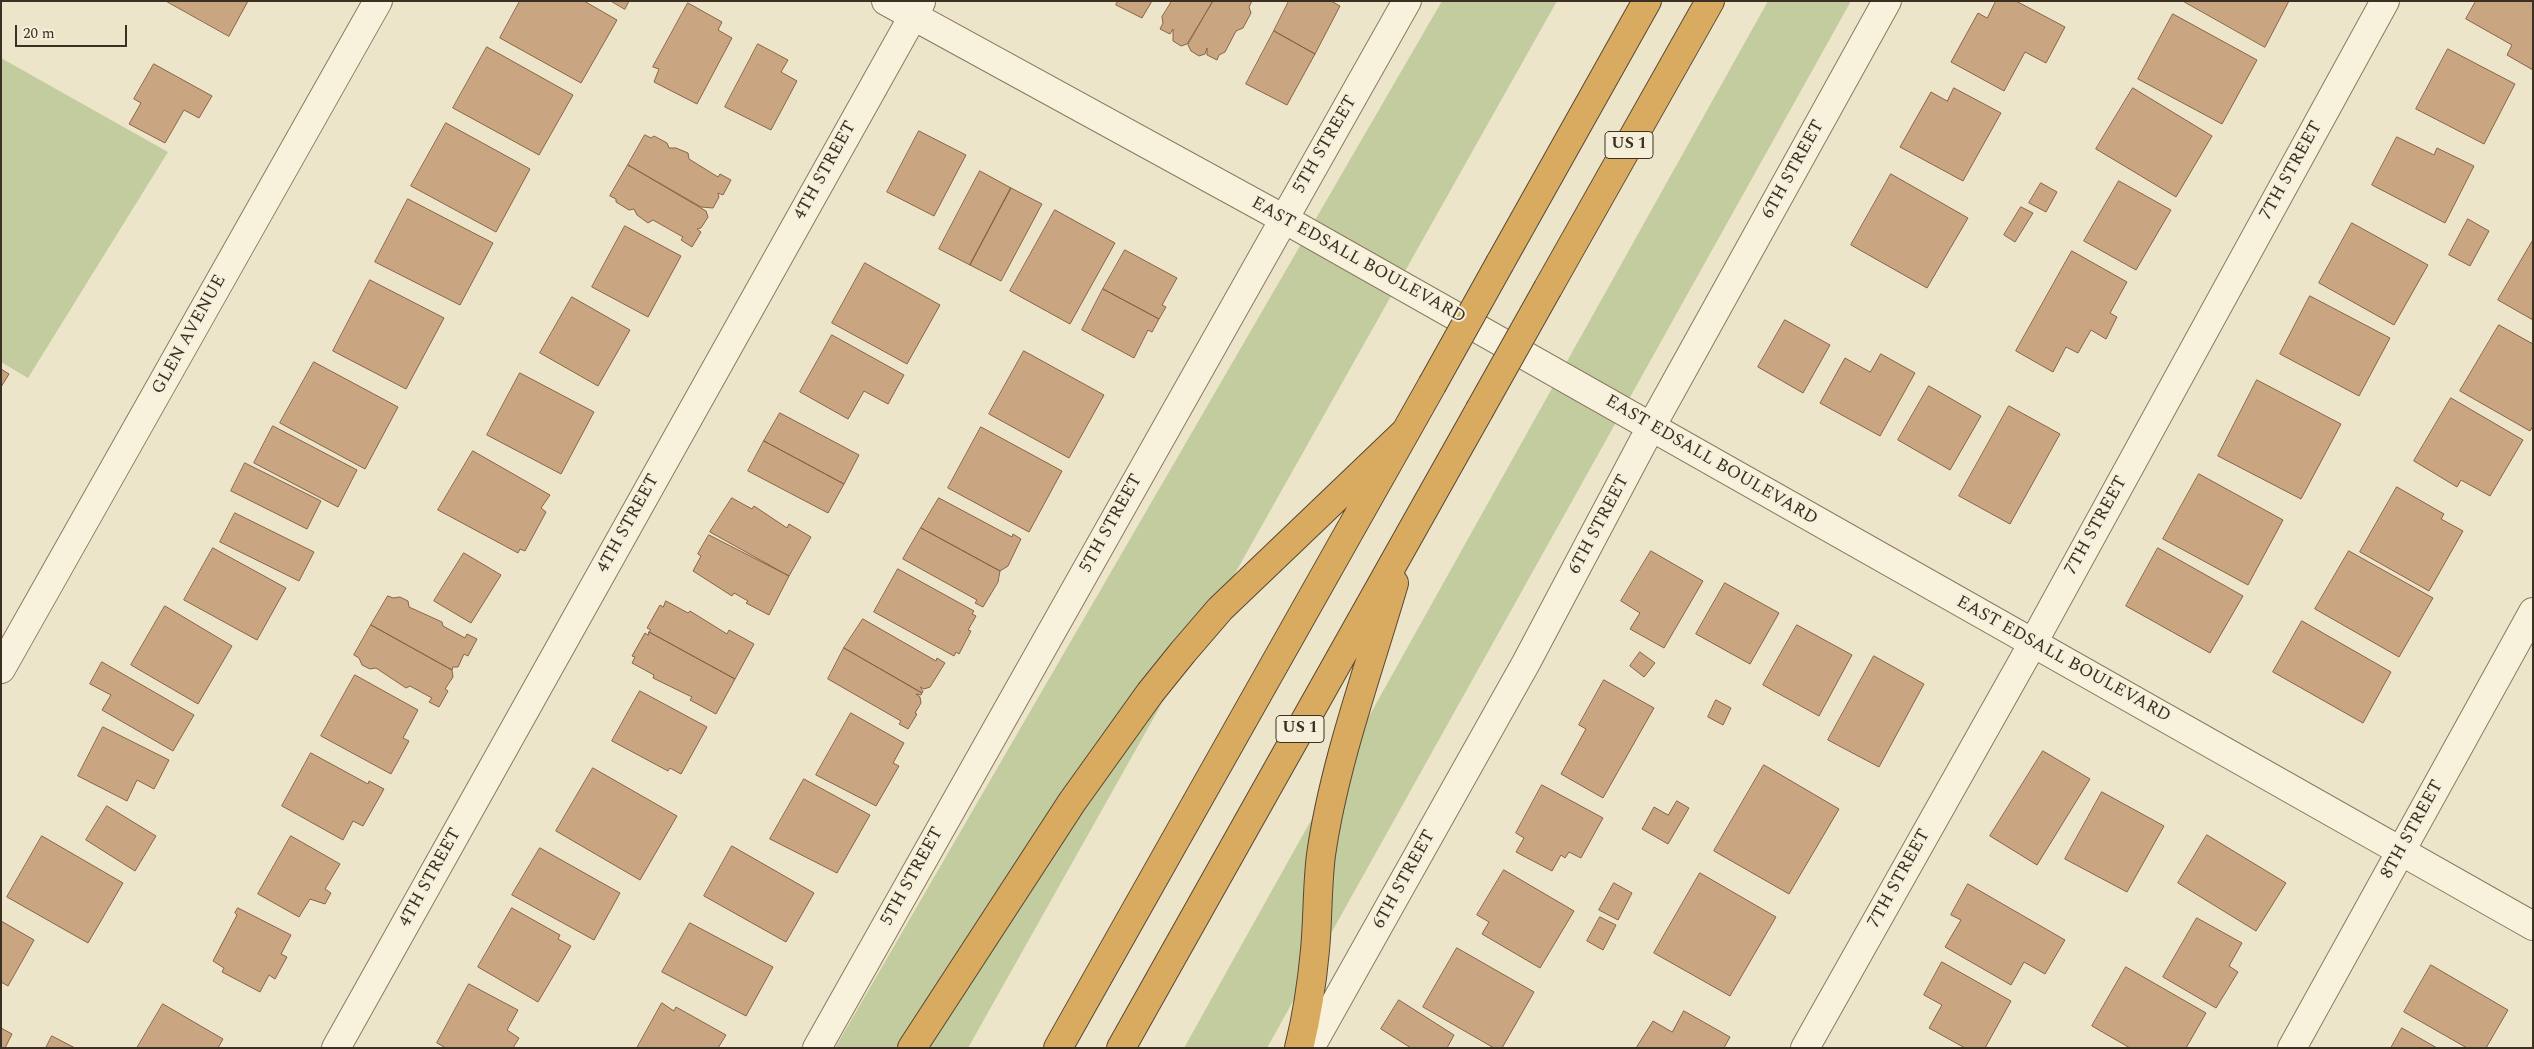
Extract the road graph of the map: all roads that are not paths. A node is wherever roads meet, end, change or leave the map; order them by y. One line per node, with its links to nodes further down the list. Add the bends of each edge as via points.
1 (378, 1): 15 (street, GLEN AVENUE)
2 (886, 1): 8 (street, EAST EDSALL BOULEVARD)
3 (1407, 1): 9 (street, 5TH STREET)
4 (1647, 1): 11 (highway, bridge)
5 (1710, 1): 12 (highway, US 1, bridge)
6 (1888, 1): 10 (street, 6TH STREET)
7 (2385, 1): 14 (street, 7TH STREET)
8 (917, 9): 9 (street, EAST EDSALL BOULEVARD); 18 (street, 4TH STREET)
9 (1284, 219): 10 (street, EAST EDSALL BOULEVARD); 19 (street, 5TH STREET)
10 (1651, 426): 14 (street, EAST EDSALL BOULEVARD); 24 (street, 6TH STREET, via 1521,671)
11 (1403, 434): 20 (highway, via 1220,610 1178,659 1072,802); 21 (highway)
12 (1408, 537): 22 (highway, US 1); 23 (highway, via 1342,758 1328,821 1321,856 1315,951)
13 (2533, 612): 16 (street, 8TH STREET)
14 (2033, 643): 16 (street, EAST EDSALL BOULEVARD); 25 (street, 7TH STREET)
15 (1, 669)
16 (2402, 851): 17 (street, EAST EDSALL BOULEVARD); 26 (street, 8TH STREET)
17 (2533, 926)
18 (336, 1048)
19 (817, 1048)
20 (912, 1048)
21 (1058, 1048)
22 (1121, 1048)
23 (1299, 1048)
24 (1310, 1048)
25 (1806, 1048)
26 (2292, 1048)

